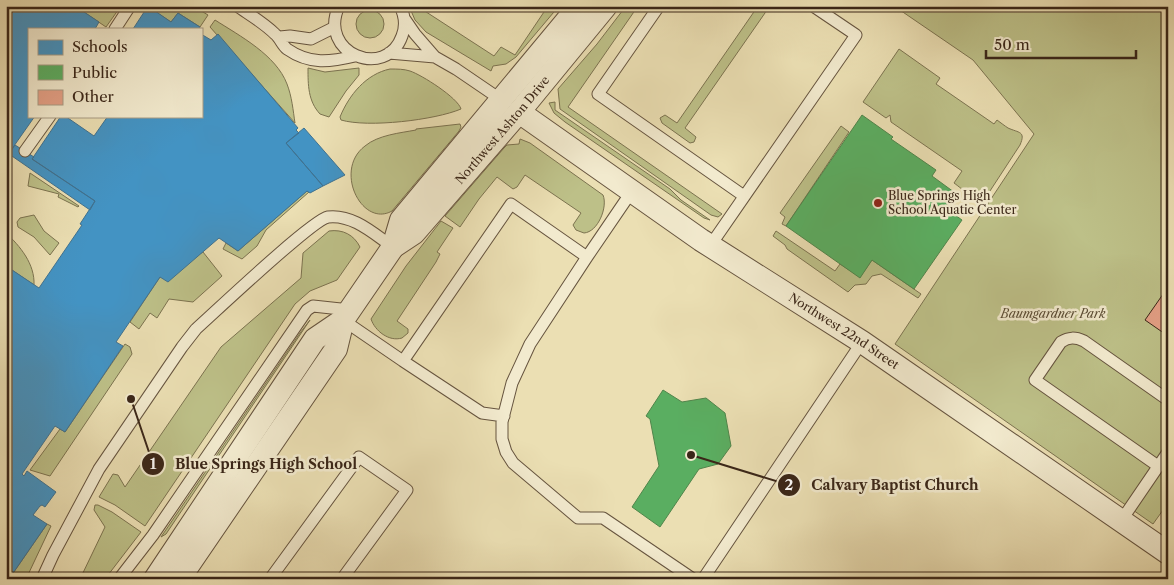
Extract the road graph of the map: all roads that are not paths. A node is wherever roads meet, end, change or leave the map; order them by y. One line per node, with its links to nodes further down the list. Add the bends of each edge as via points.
1 (130, 6): 11 (lane)
2 (237, 6): 12 (lane)
3 (339, 6): 10 (lane)
4 (400, 6): 9 (lane)
5 (579, 6): 16 (street, Northwest Ashton Drive)
6 (606, 6): 16 (street, Northwest Ashton Drive)
7 (659, 6): 20 (lane, via 598,94)
8 (813, 6): 20 (lane, via 856,35)
9 (404, 18): 13 (lane, via 402,38); 15 (lane)
10 (335, 27): 12 (lane, via 311,38); 14 (lane, via 340,42)
11 (116, 28)
12 (280, 37): 14 (lane, via 295,54 314,60 327,62)
13 (390, 52): 14 (lane, via 372,59); 15 (lane)
14 (354, 56)
15 (435, 57): 16 (lane)
16 (510, 106): 19 (street, Northwest 22nd Street); 22 (street, Northwest Ashton Drive, via 414,233)
17 (49, 118): 18 (lane)
18 (25, 151)
19 (632, 191): 21 (street, Northwest 22nd Street); 23 (lane)
20 (744, 196): 21 (lane)
21 (710, 246): 25 (street, Northwest 22nd Street)
22 (393, 247): 24 (street, Northwest Ashton Drive); 33 (lane, via 350,219 327,217 196,329 100,469)
23 (586, 257): 26 (lane, via 511,204); 28 (lane, via 530,344 512,383)
24 (347, 315): 26 (lane); 34 (lane, via 313,306 307,310 154,535); 35 (street, Northwest Ashton Drive, via 315,339); 36 (street, Northwest Ashton Drive, via 336,349)
25 (862, 342): 31 (street, Northwest 22nd Street); 40 (lane)
26 (403, 360): 28 (lane, via 482,414)
27 (1168, 400): 30 (lane, via 1076,337 1061,342 1035,380)
28 (504, 416): 39 (lane, via 502,438 513,464 578,518 603,518)
29 (1168, 452): 30 (lane)
30 (1158, 466): 31 (lane)
31 (1121, 521): 32 (street, Northwest 22nd Street)
32 (1168, 553)
33 (42, 579)
34 (120, 579)
35 (156, 579)
36 (179, 579)
37 (270, 579): 38 (lane, via 359,456 406,490)
38 (342, 579)
39 (694, 579)
40 (703, 579)

